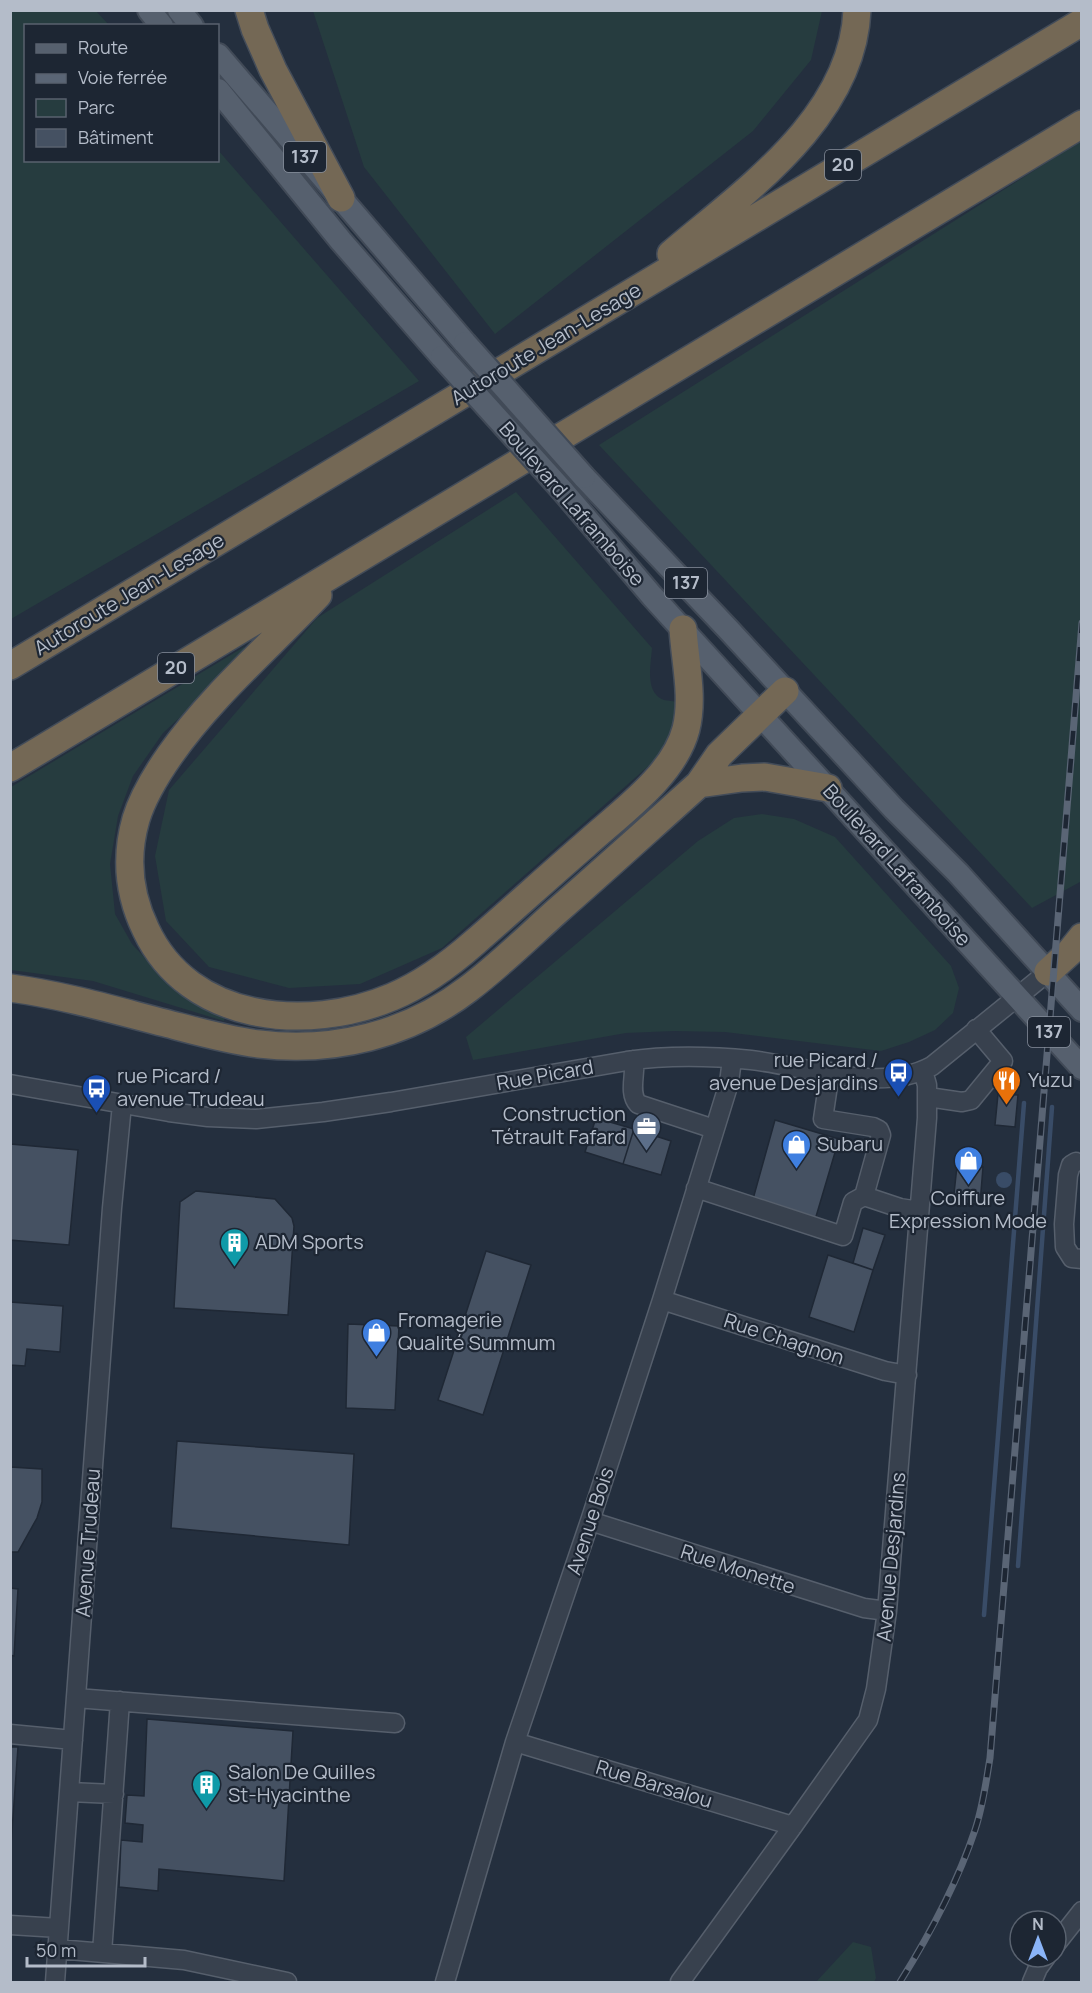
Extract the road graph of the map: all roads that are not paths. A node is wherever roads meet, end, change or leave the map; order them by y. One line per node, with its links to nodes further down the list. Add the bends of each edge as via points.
1 (149, 10): 6 (main road)
2 (179, 10): 7 (main road)
3 (249, 10): 11 (highway, via 273,70)
4 (858, 10): 12 (highway, via 844,71 807,129 747,189)
5 (1082, 22): 12 (highway, Autoroute Jean-Lesage / 20)
6 (160, 24)
7 (190, 24)
8 (219, 56): 11 (main road, Boulevard Laframboise / 137)
9 (219, 91): 14 (main road, Boulevard Laframboise / 137, bridge, via 341,241)
10 (1082, 124): 13 (highway, 20)
11 (340, 198): 16 (main road, Boulevard Laframboise / 137, bridge, via 584,477)
12 (606, 309): 15 (highway, Autoroute Jean-Lesage / 20)
13 (342, 569): 14 (highway, via 185,734 144,798 132,837 132,888 142,921 157,950 203,993 254,1012 325,1015 393,997 448,964 523,900 648,788 677,751 686,729 689,705); 18 (highway, 20)
14 (683, 629): 17 (main road, Boulevard Laframboise / 137)
15 (10, 666)
16 (785, 691): 17 (highway); 22 (main road, Boulevard Laframboise / 137)
17 (760, 715): 19 (highway, via 719,755); 20 (main road, Boulevard Laframboise / 137)
18 (10, 768)
19 (699, 784): 20 (highway, via 765,777); 23 (highway, via 468,989 429,1014 381,1034 320,1046 255,1043)
20 (828, 788): 24 (main road, Boulevard Laframboise / 137)
21 (1082, 938): 22 (highway)
22 (1048, 972): 24 (street, Rue Picard); 25 (main road, Boulevard Laframboise / 137)
23 (10, 988)
24 (1017, 996): 26 (street, Rue Picard); 29 (main road, Boulevard Laframboise / 137)
25 (1082, 1010)
26 (976, 1029): 30 (street, Rue Picard); 33 (street, via 1003,1061 971,1100)
27 (732, 1059): 28 (street, Rue Picard); 31 (street, Rue Picard); 35 (street, Avenue Bois)
28 (634, 1060): 34 (street, Rue Picard, via 411,1099 272,1118 208,1117); 35 (street, via 632,1095 638,1104)
29 (1082, 1068)
30 (923, 1071): 31 (street, Rue Picard, via 883,1078); 33 (street, Avenue Desjardins)
31 (830, 1072): 38 (street, via 823,1119 873,1127 881,1133)
32 (10, 1084): 34 (street, Rue Picard)
33 (928, 1097): 39 (street, Avenue Desjardins)
34 (122, 1104): 45 (street, Avenue Trudeau)
35 (714, 1130): 37 (street, Avenue Bois)
36 (1076, 1162): 40 (street, via 1068,1175 1065,1247 1072,1258)
37 (696, 1188): 38 (street, via 843,1236 853,1202); 41 (street, Avenue Bois)
38 (864, 1196): 39 (street)
39 (919, 1211): 42 (street, Avenue Desjardins)
40 (1082, 1259)
41 (662, 1300): 42 (street, Rue Chagnon); 43 (street, Avenue Bois)
42 (907, 1375): 44 (street, Avenue Desjardins)
43 (590, 1521): 44 (street, Rue Monette, via 864,1608); 50 (street, Avenue Bois)
44 (887, 1611): 53 (street, Avenue Desjardins, via 868,1720)
45 (76, 1698): 46 (street); 49 (street, Avenue Trudeau)
46 (120, 1701): 47 (street); 52 (street)
47 (394, 1723)
48 (10, 1734): 49 (street)
49 (73, 1740): 51 (street, Avenue Trudeau)
50 (515, 1742): 53 (street, Rue Barsalou); 63 (street, Avenue Bois)
51 (69, 1792): 52 (street); 56 (street, Avenue Trudeau)
52 (114, 1794): 59 (street)
53 (793, 1826): 64 (street, Avenue Desjardins)
54 (1082, 1911): 57 (street)
55 (10, 1925): 56 (street)
56 (59, 1928): 58 (street, Avenue Trudeau)
57 (1068, 1929)
58 (58, 1949): 59 (street); 61 (street, Avenue Trudeau)
59 (102, 1953): 62 (street, via 184,1960)
60 (1038, 1969): 65 (street)
61 (55, 1983)
62 (286, 1983)
63 (445, 1983)
64 (680, 1983)
65 (1032, 1983)

